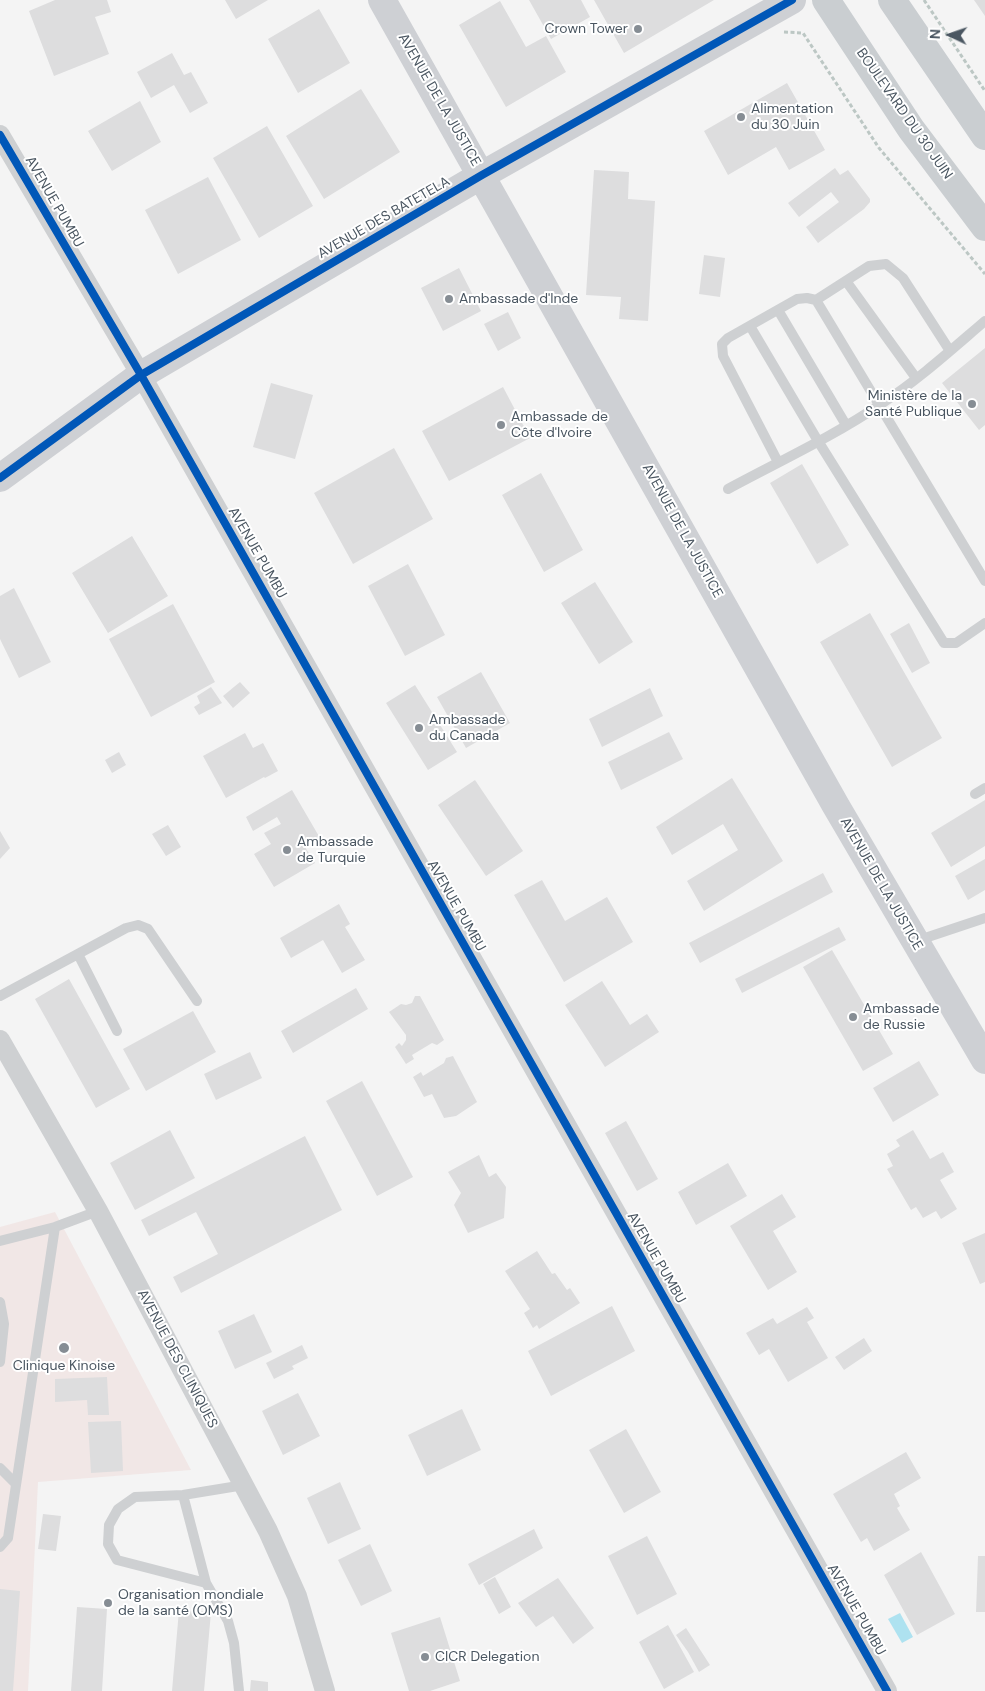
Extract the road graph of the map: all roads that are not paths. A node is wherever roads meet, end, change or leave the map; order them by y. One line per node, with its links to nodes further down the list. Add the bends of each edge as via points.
1 (382, 0): 7 (main road, AVENUE DE LA JUSTICE)
2 (792, 0): 7 (main road, AVENUE DES BATETELA)
3 (826, 0): 8 (main road, BOULEVARD DU 30 JUIN, via 911,129)
4 (892, 0): 5 (main road)
5 (984, 133)
6 (0, 135): 15 (street, AVENUE PUMBU)
7 (482, 175): 15 (main road, AVENUE DES BATETELA); 28 (main road, AVENUE DE LA JUSTICE)
8 (985, 227)
9 (846, 281): 10 (lane); 14 (lane, via 869,266 886,264 903,278); 16 (lane)
10 (816, 300): 11 (lane, via 798,299); 17 (lane)
11 (778, 310): 13 (lane); 18 (lane)
12 (985, 321): 14 (lane)
13 (750, 326): 19 (lane); 20 (lane, via 722,344 722,356)
14 (950, 351): 16 (lane)
15 (141, 375): 21 (main road, AVENUE DES BATETELA); 48 (street, AVENUE PUMBU)
16 (916, 378): 17 (lane)
17 (880, 405): 18 (lane); 23 (lane)
18 (846, 425): 19 (lane)
19 (818, 441): 20 (lane); 24 (lane, via 944,643 956,643)
20 (778, 462): 22 (lane)
21 (0, 478)
22 (728, 489)
23 (985, 581)
24 (985, 623)
25 (985, 788): 26 (lane)
26 (975, 794)
27 (985, 918): 28 (lane)
28 (915, 942): 34 (main road, AVENUE DE LA JUSTICE)
29 (78, 954): 30 (lane); 31 (lane, via 126,928 138,925 148,929); 32 (lane)
30 (0, 996)
31 (197, 1001)
32 (117, 1031)
33 (0, 1040): 35 (street, AVENUE DES CLINIQUES)
34 (985, 1060)
35 (98, 1211): 36 (lane); 42 (street, AVENUE DES CLINIQUES)
36 (55, 1227): 37 (lane); 41 (lane)
37 (0, 1241)
38 (0, 1302): 39 (lane, via 4,1324)
39 (0, 1362)
40 (0, 1468): 41 (lane)
41 (16, 1484): 44 (lane, via 8,1538)
42 (244, 1485): 43 (lane); 47 (street, AVENUE DES CLINIQUES, via 297,1596)
43 (183, 1495): 45 (lane); 45 (lane, via 136,1497 118,1508 109,1525 108,1544 116,1560)
44 (0, 1547)
45 (206, 1583): 46 (lane, via 228,1621 234,1643)
46 (238, 1691)
47 (325, 1691)
48 (887, 1691)

